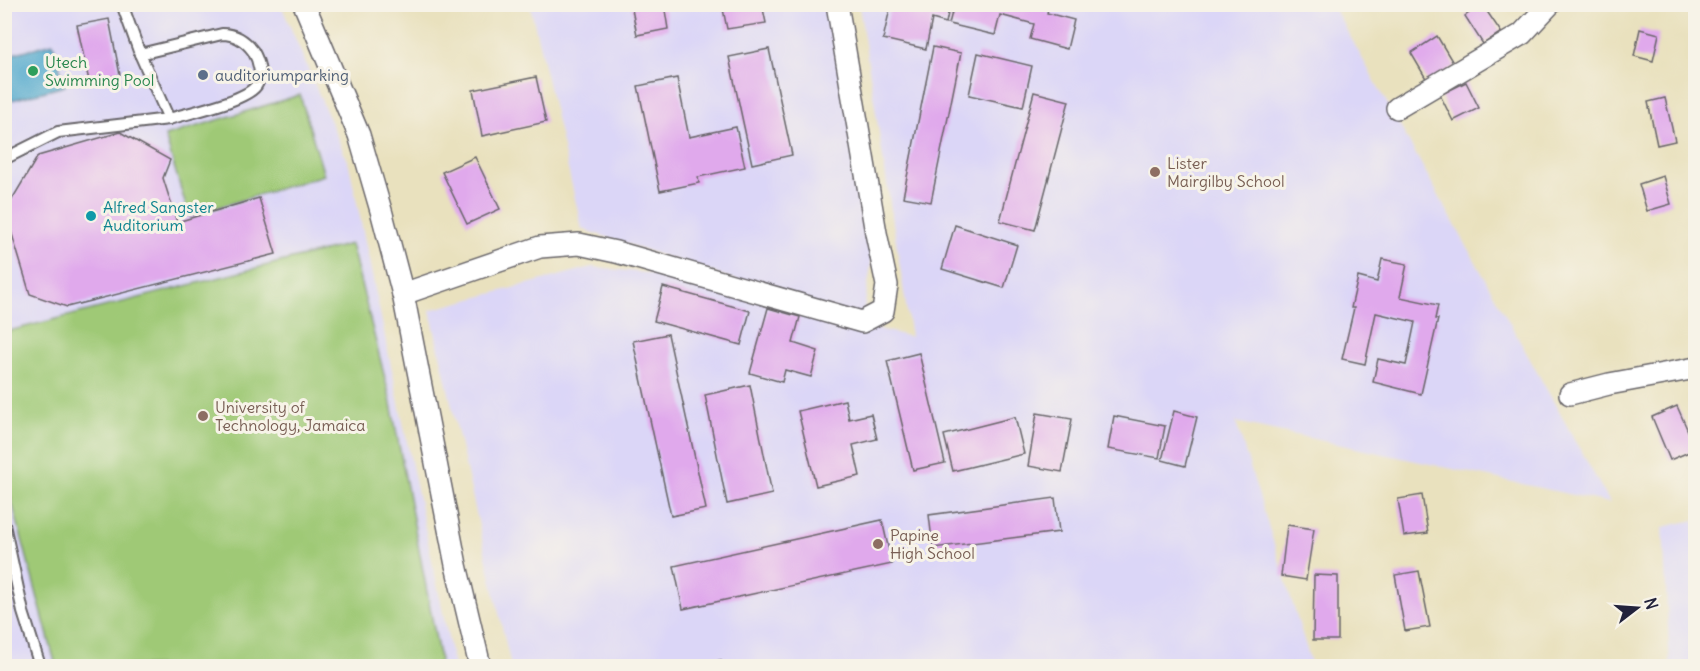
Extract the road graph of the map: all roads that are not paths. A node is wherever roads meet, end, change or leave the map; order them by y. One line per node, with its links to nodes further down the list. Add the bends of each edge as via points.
1 (122, 4): 5 (lane)
2 (304, 4): 9 (street, via 359,135)
3 (837, 4): 9 (street, via 887,285 883,311 862,322 579,244 540,248)
4 (1551, 4): 6 (street, via 1522,34)
5 (140, 54): 7 (lane); 7 (lane, via 232,34 253,51 258,62 260,75 256,86 243,96)
6 (1397, 108)
7 (169, 119): 8 (lane, via 57,132)
8 (4, 159)
9 (403, 294): 14 (street, via 456,565)
10 (1695, 368): 11 (street)
11 (1570, 394)
12 (4, 524): 13 (lane, via 23,612)
13 (40, 666)
14 (480, 666)

